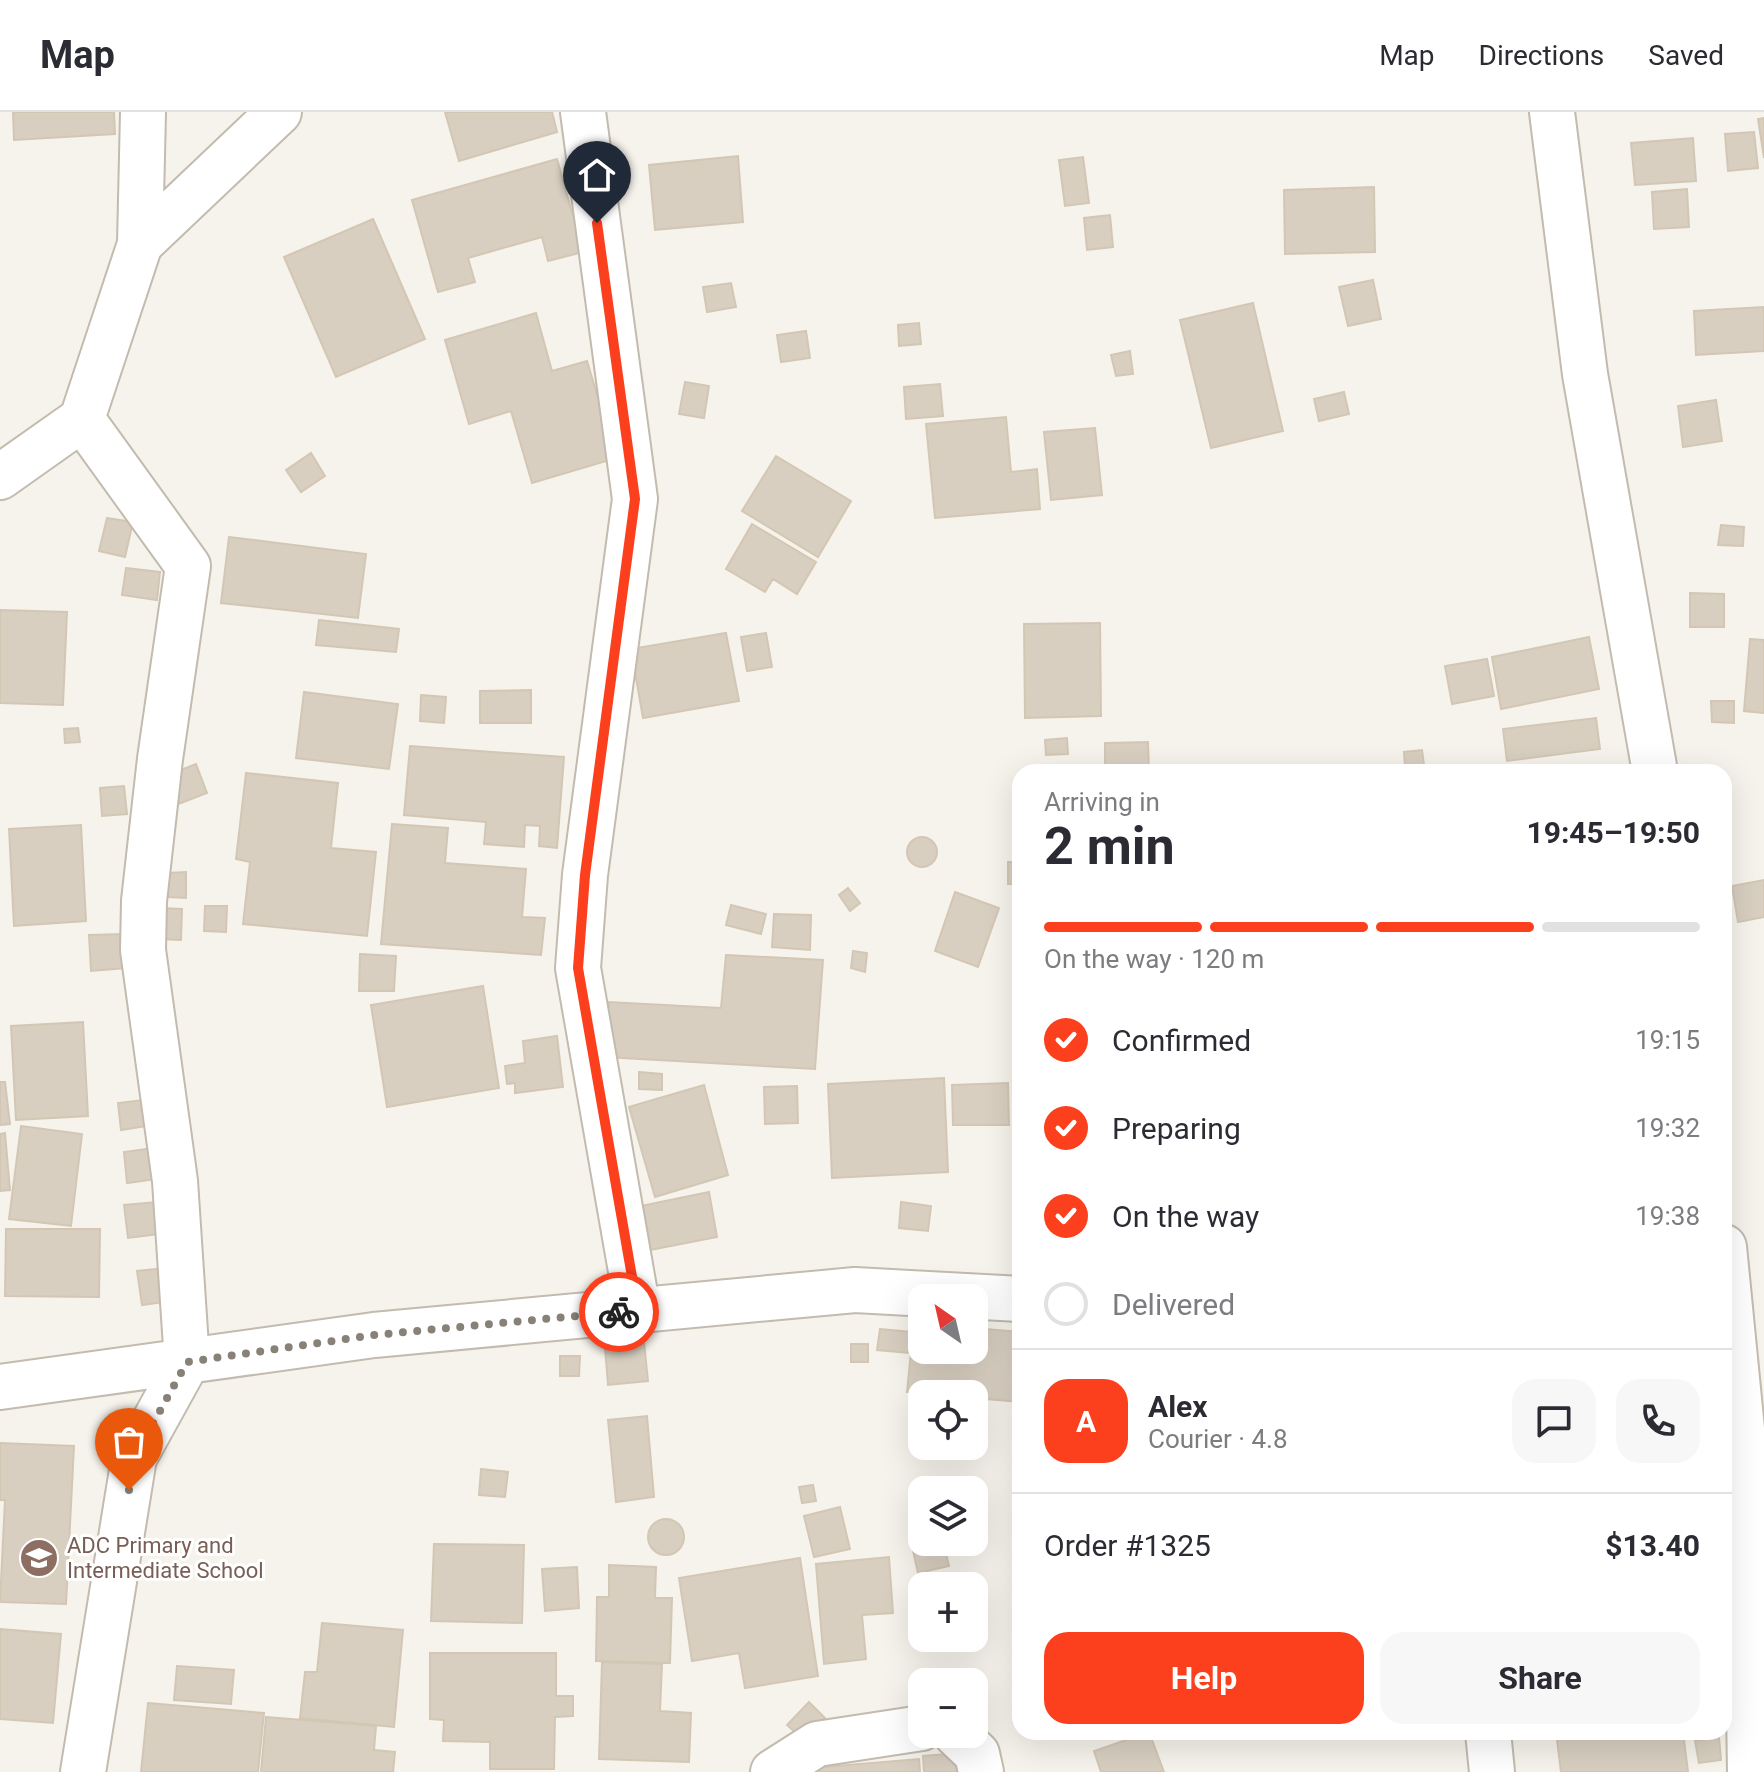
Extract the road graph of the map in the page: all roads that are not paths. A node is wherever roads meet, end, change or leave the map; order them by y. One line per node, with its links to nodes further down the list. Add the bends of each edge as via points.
1 (143, 112): 5 (street)
2 (279, 112): 5 (street)
3 (583, 112): 10 (street, via 635,499 585,875 578,968)
4 (1552, 112): 8 (street, via 1585,374)
5 (140, 244): 6 (street)
6 (82, 419): 7 (street); 12 (street, via 188,566 160,759 143,950 175,1181)
7 (0, 477)
8 (1654, 764)
9 (1012, 1299): 10 (street, via 855,1290)
10 (638, 1311): 12 (street, via 374,1335)
11 (1732, 1329): 14 (street)
12 (187, 1362): 13 (street); 18 (street, via 134,1458)
13 (0, 1387)
14 (1754, 1459): 22 (street)
15 (908, 1730): 19 (street, via 817,1744)
16 (1489, 1740): 21 (street)
17 (971, 1748): 20 (street)
18 (83, 1772)
19 (773, 1772)
20 (981, 1772)
21 (1492, 1772)
22 (1750, 1772)

